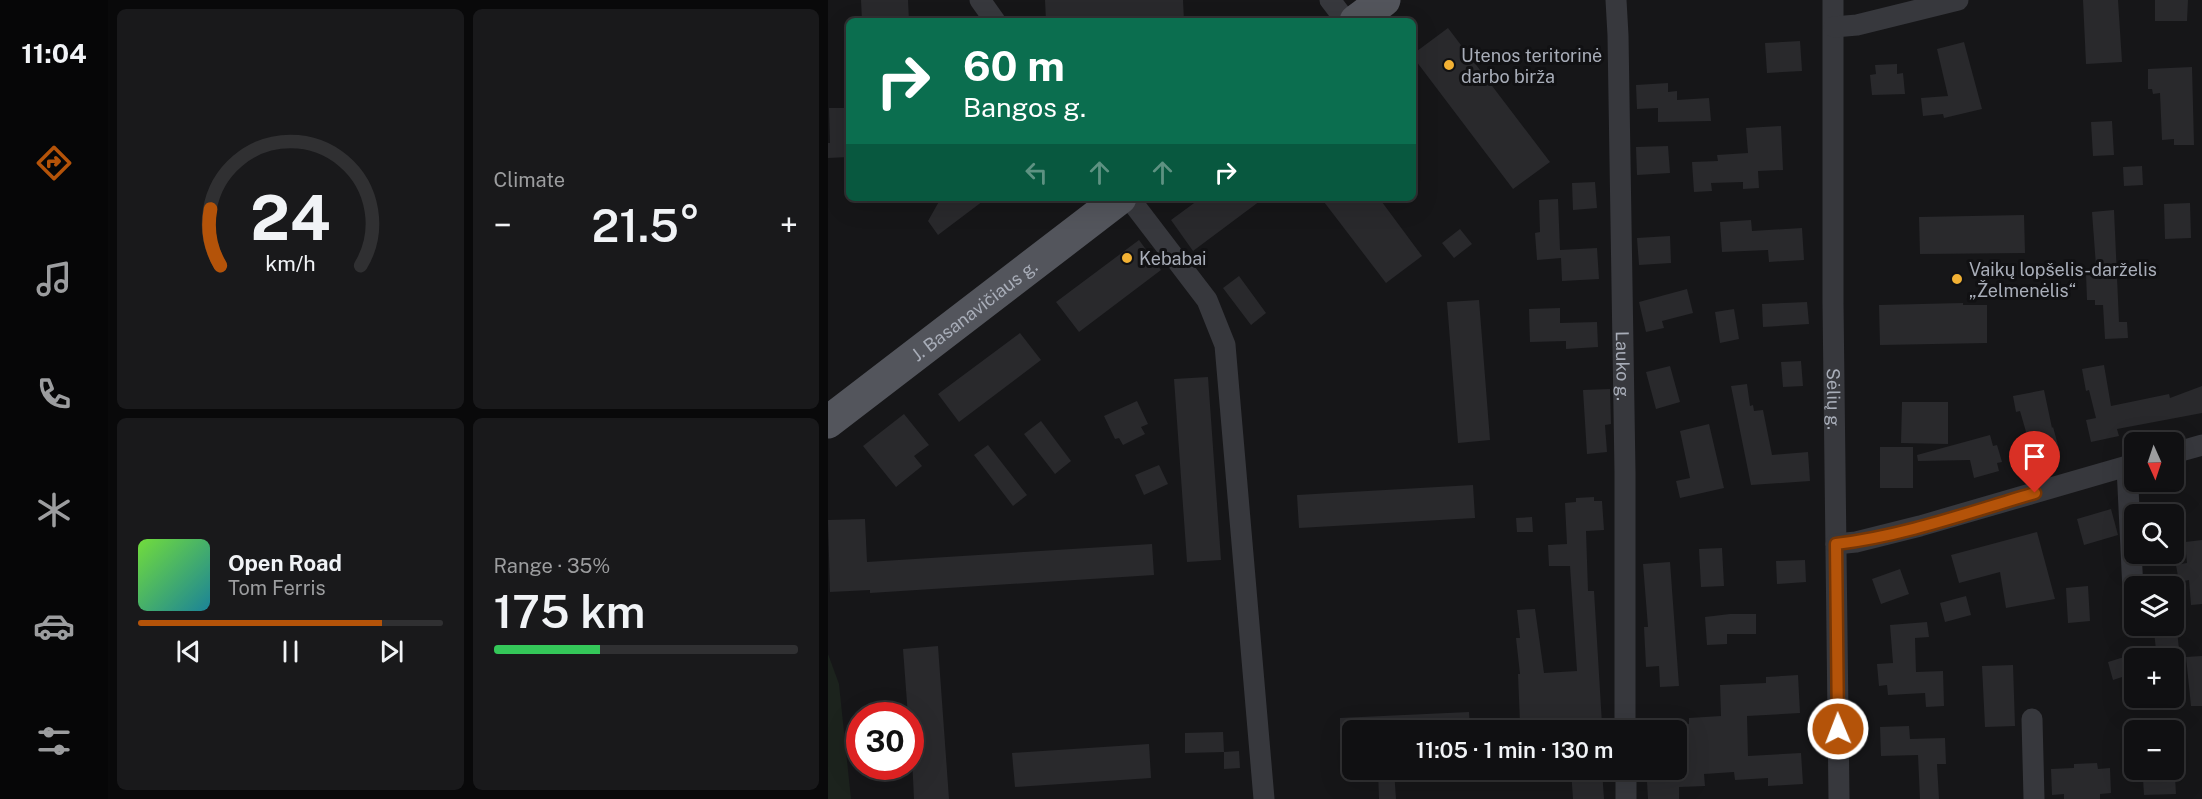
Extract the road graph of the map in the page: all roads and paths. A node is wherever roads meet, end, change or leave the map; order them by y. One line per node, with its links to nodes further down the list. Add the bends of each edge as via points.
1 (980, 0): 7 (street)
2 (1330, 0): 8 (street)
3 (1384, 0): 9 (main road)
4 (1616, 0): 21 (street, Lauko g.)
5 (1833, 0): 10 (street, Sėlių g.)
6 (1958, 0): 10 (street)
7 (993, 18)
8 (1344, 18)
9 (1360, 18)
10 (1834, 27): 18 (street, Sėlių g.)
11 (1116, 201): 13 (main road, J. Basanavičiaus g.)
12 (1131, 201): 23 (street, via 1207,300 1225,345)
13 (828, 422)
14 (2202, 445): 15 (street)
15 (2184, 450)
16 (2124, 468): 18 (street, via 1920,526)
17 (2132, 492): 19 (street)
18 (1836, 544): 25 (street, Sėlių g.)
19 (2133, 576)
20 (2032, 719): 26 (street)
21 (1626, 720)
22 (1626, 780): 24 (street)
23 (1264, 799)
24 (1626, 799)
25 (1839, 799)
26 (2034, 799)

